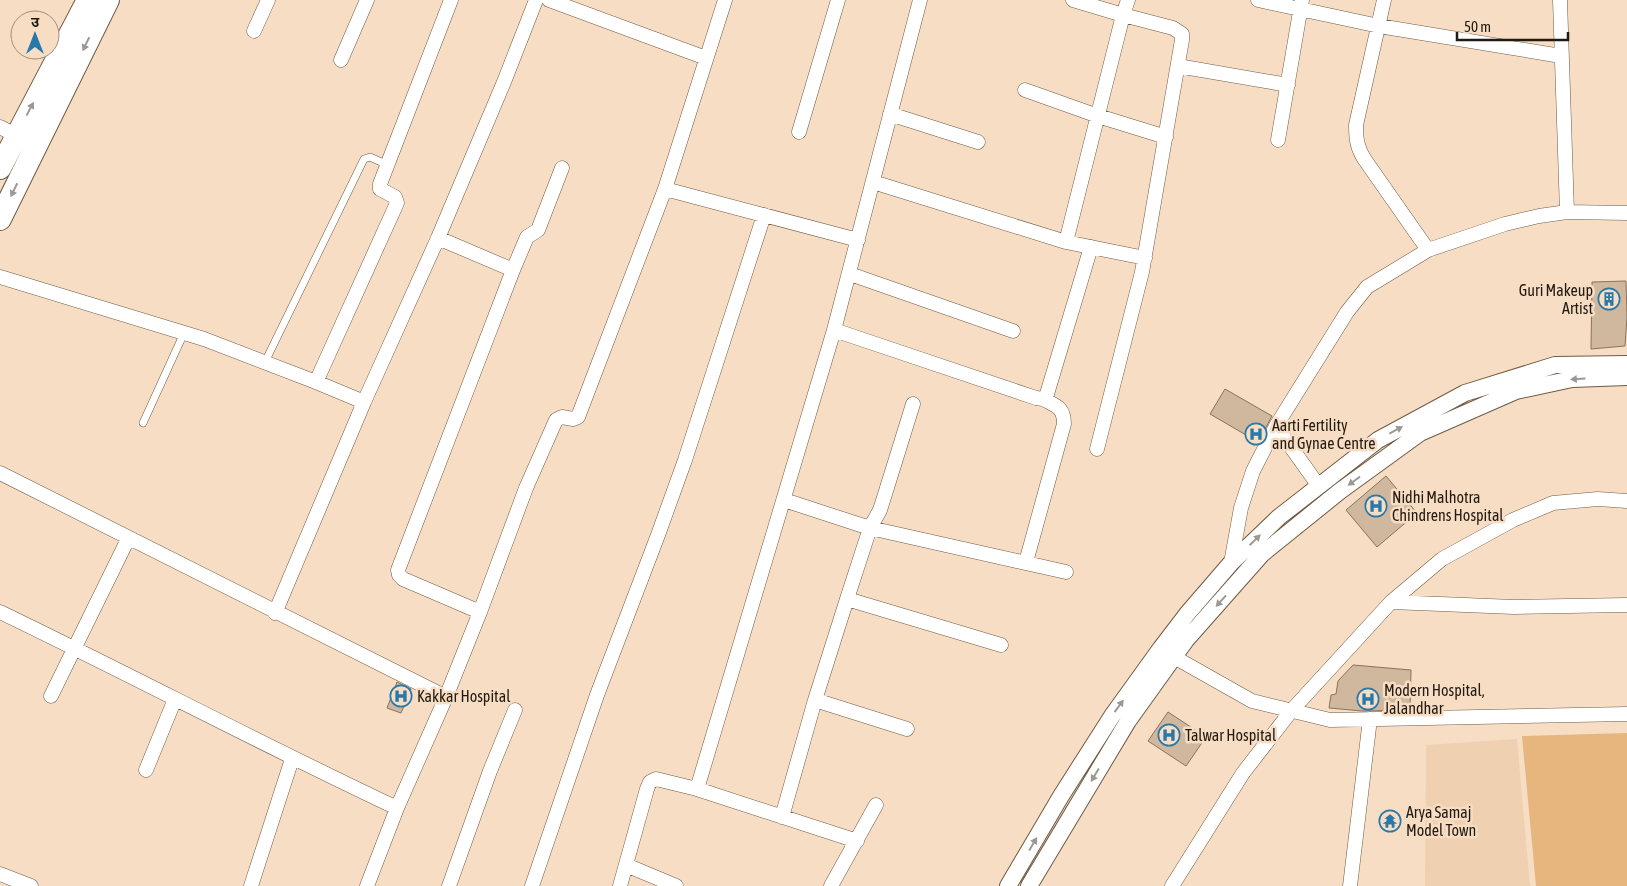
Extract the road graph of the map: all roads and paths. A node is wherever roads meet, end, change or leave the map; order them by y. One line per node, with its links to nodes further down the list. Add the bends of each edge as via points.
1 (88, 0): 28 (highway, one-way to 1)
2 (108, 0): 41 (highway, one-way to 41)
3 (268, 0): 19 (street)
4 (367, 0): 22 (street)
5 (451, 0): 33 (street)
6 (536, 0): 42 (street)
7 (549, 0): 21 (street)
8 (725, 0): 21 (street)
9 (838, 0): 29 (street)
10 (920, 0): 26 (street)
11 (1073, 0): 17 (street)
12 (1128, 0): 17 (street)
13 (1258, 0): 16 (street)
14 (1384, 0): 18 (street)
15 (1560, 0): 20 (street)
16 (1301, 5): 18 (street); 24 (street)
17 (1123, 15): 23 (street, via 1179,31 1182,40); 27 (street)
18 (1379, 26): 20 (street); 46 (street, via 1356,124 1357,144)
19 (254, 31)
20 (1561, 56): 38 (street)
21 (706, 58): 37 (street)
22 (342, 60)
23 (1178, 66): 24 (street); 30 (street)
24 (1288, 85): 31 (street)
25 (1024, 90): 27 (street)
26 (890, 114): 32 (street); 36 (street)
27 (1098, 116): 30 (street); 44 (street)
28 (8, 131): 34 (highway)
29 (799, 132)
30 (1166, 137): 47 (street)
31 (1278, 140)
32 (978, 142)
33 (388, 164): 54 (lane, via 370,157 364,159); 57 (street, via 380,189 395,197 397,203)
34 (0, 168)
35 (562, 168): 48 (street, via 538,230 527,237)
36 (873, 182): 43 (street); 44 (street)
37 (665, 189): 40 (street); 78 (street, via 578,417 556,420 526,488)
38 (1567, 212): 39 (street); 46 (street, via 1505,224)
39 (1627, 213)
40 (764, 215): 43 (street); 104 (street, via 685,460 597,694)
41 (0, 219)
42 (438, 238): 48 (street); 59 (street)
43 (858, 240): 49 (street)
44 (1066, 242): 45 (street)
45 (1091, 247): 47 (street); 58 (street)
46 (1428, 250): 62 (street, via 1367,287 1347,312)
47 (1145, 258): 63 (street)
48 (513, 270): 78 (street, via 398,570 403,579)
49 (850, 274): 51 (street); 52 (street)
50 (0, 277): 53 (street)
51 (834, 330): 58 (street); 66 (street)
52 (1013, 331)
53 (184, 333): 54 (street); 61 (lane)
54 (265, 362): 57 (street)
55 (1627, 364): 65 (street, one-way to 55, via 1378,440 1465,393 1555,365)
56 (1627, 377): 81 (street, one-way to 81, via 1572,379 1516,391 1420,433 1340,491 1262,554)
57 (316, 382): 59 (street)
58 (1043, 399): 70 (street, via 1061,410 1064,424)
59 (364, 402): 77 (street)
60 (914, 404): 68 (street, via 880,510)
61 (143, 423)
62 (1276, 426): 65 (street); 71 (street, via 1253,471 1241,508)
63 (1097, 448)
64 (0, 473): 69 (street)
65 (1318, 485): 71 (street, one-way to 65, via 1279,516)
66 (784, 500): 68 (street); 93 (street)
67 (1627, 501): 74 (street, via 1598,499 1553,503 1513,520 1442,559)
68 (870, 528): 70 (street); 73 (street)
69 (128, 539): 77 (street); 80 (street)
70 (1026, 562): 72 (street)
71 (1231, 563): 108 (street, one-way to 71, via 1112,716 1188,614)
72 (1066, 572)
73 (847, 598): 79 (street); 85 (street)
74 (1391, 602): 75 (street, via 1514,607); 87 (street)
75 (1627, 605)
76 (0, 612): 80 (street)
77 (275, 612): 83 (street)
78 (480, 612): 83 (street)
79 (1001, 645)
80 (75, 648): 82 (street); 84 (street)
81 (1174, 657): 87 (street, via 1252,701); 109 (street, one-way to 109, via 1128,721)
82 (51, 696)
83 (446, 697): 95 (street)
84 (174, 699): 91 (street); 92 (street)
85 (815, 700): 90 (street); 96 (street)
86 (515, 710): 103 (street)
87 (1292, 710): 89 (street, via 1330,720); 110 (street, via 1243,773)
88 (1627, 714): 89 (street)
89 (1370, 719): 111 (street)
90 (907, 729)
91 (292, 759): 95 (street); 101 (street)
92 (146, 770)
93 (697, 789): 96 (street); 98 (street, via 664,780 650,782)
94 (876, 805): 97 (street)
95 (397, 808): 102 (street)
96 (782, 816): 97 (street)
97 (857, 841): 107 (street)
98 (626, 865): 105 (street); 106 (street)
99 (0, 874): 100 (street)
100 (31, 886)
101 (251, 886)
102 (367, 886)
103 (448, 886)
104 (532, 886)
105 (620, 886)
106 (676, 886)
107 (831, 886)
108 (1008, 886)
109 (1029, 886)
110 (1172, 886)
111 (1350, 886)

